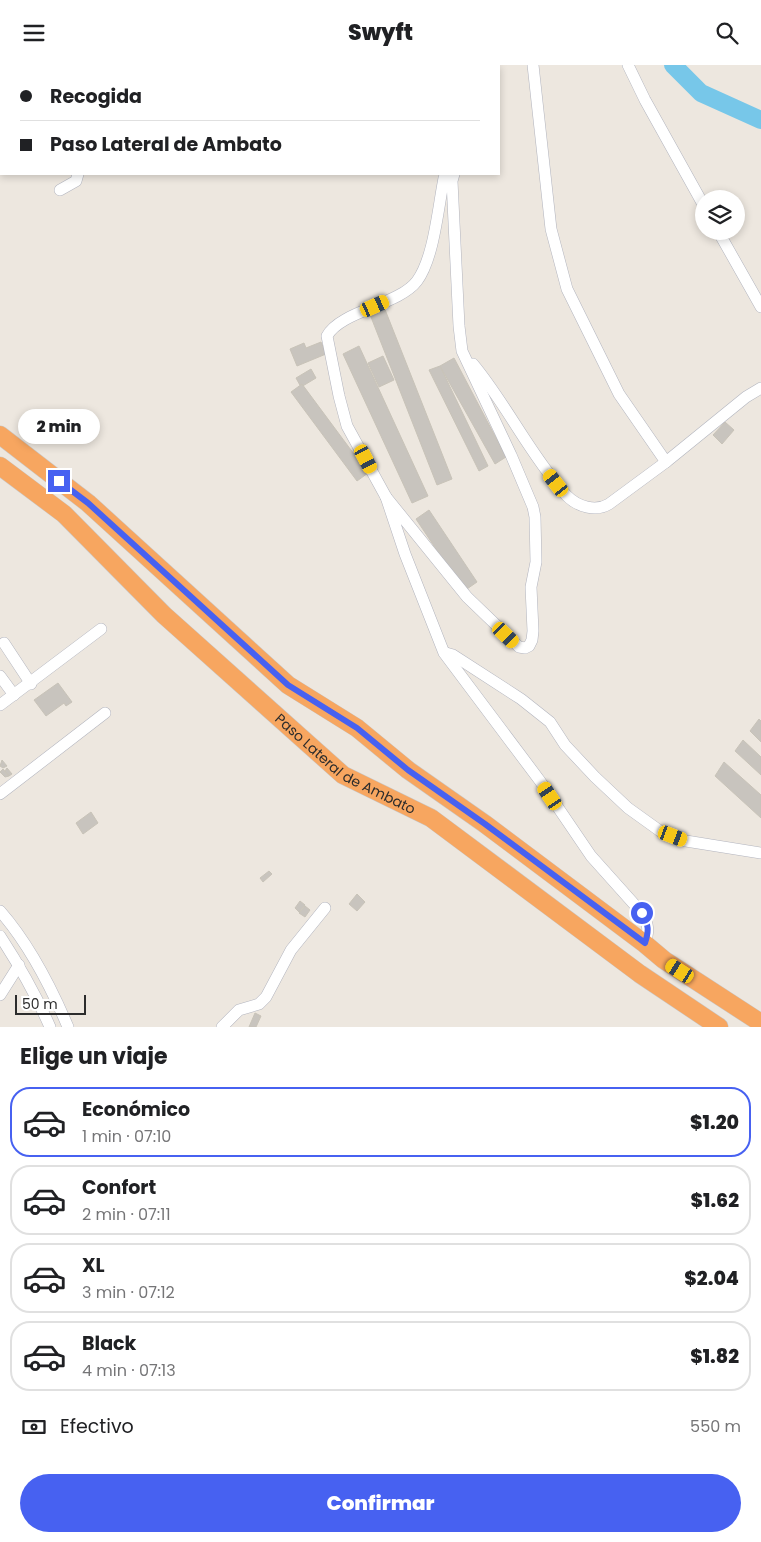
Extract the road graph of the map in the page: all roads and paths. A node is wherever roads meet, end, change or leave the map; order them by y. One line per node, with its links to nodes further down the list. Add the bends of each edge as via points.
1 (533, 65): 13 (street, via 551,229 567,289 619,394)
2 (628, 65): 7 (street)
3 (78, 175): 6 (street, via 76,181)
4 (447, 175): 15 (street, via 428,259 418,280 409,290 351,317 327,335 348,426)
5 (454, 175): 10 (street)
6 (60, 190)
7 (695, 190)
8 (723, 240): 9 (street)
9 (761, 307)
10 (462, 351): 13 (street, via 492,387 533,453 568,497 583,506 602,509); 15 (street, via 511,455 535,517 536,562 530,587 533,631 529,646 519,647 466,597)
11 (761, 388): 13 (street)
12 (0, 435): 29 (highway, Paso Lateral de Ambato, via 88,503 288,685 357,728 408,770)
13 (666, 461)
14 (0, 466): 36 (highway, Paso Lateral de Ambato, via 64,514 164,615 343,775 431,818 640,974)
15 (386, 497): 18 (street)
16 (101, 629): 20 (street)
17 (4, 643): 20 (street)
18 (444, 653): 25 (street, via 453,655 522,699 550,722 565,745 595,777 628,808 660,831 686,841); 29 (street, via 540,781 591,856 642,913 649,933)
19 (0, 676): 21 (street)
20 (31, 684): 21 (street)
21 (14, 695): 22 (street)
22 (0, 705)
23 (105, 713): 24 (street)
24 (0, 794)
25 (761, 853)
26 (325, 908): 35 (street, via 291,950 266,997 253,1007 239,1010)
27 (0, 911): 34 (street, via 35,961)
28 (0, 936): 30 (street)
29 (645, 943): 32 (highway, Paso Lateral de Ambato, via 664,960)
30 (19, 965): 31 (street); 33 (street)
31 (0, 995)
32 (761, 1023)
33 (50, 1027)
34 (68, 1027)
35 (222, 1027)
36 (719, 1027)

